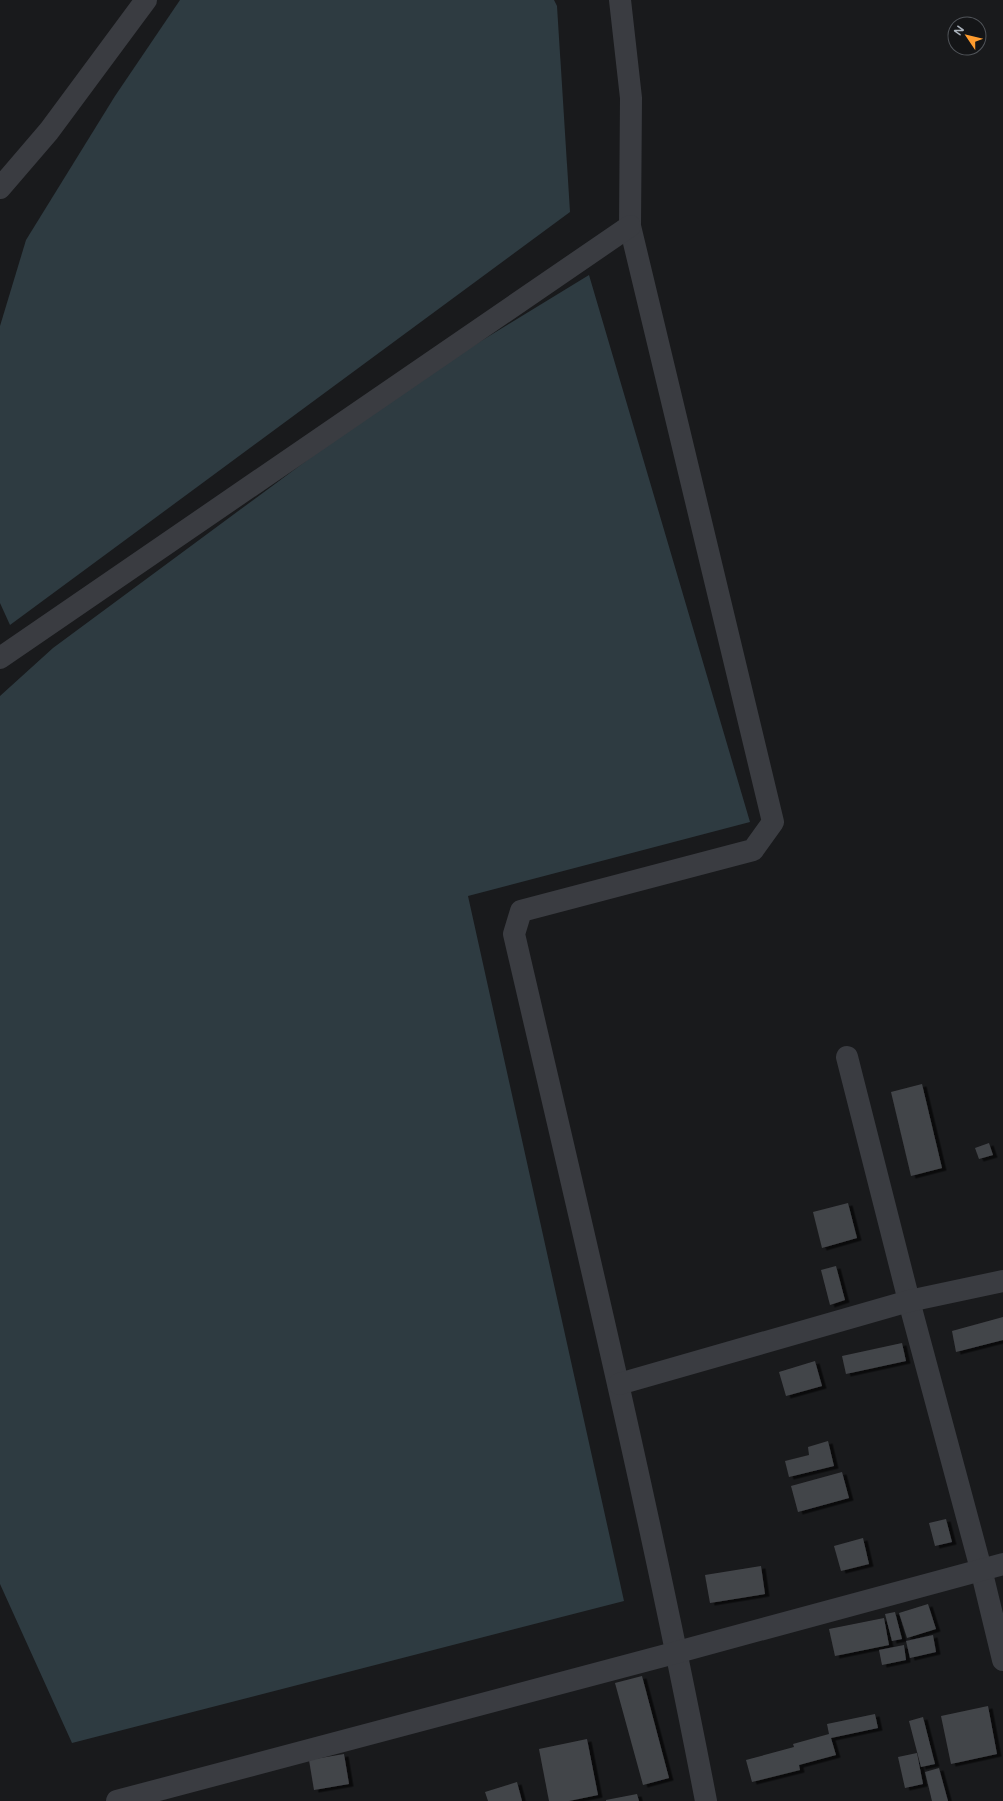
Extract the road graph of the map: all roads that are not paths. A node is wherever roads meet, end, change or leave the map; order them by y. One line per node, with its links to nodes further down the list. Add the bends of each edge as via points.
1 (146, 0): 3 (street, via 49,131)
2 (620, 0): 4 (street, via 631,98)
3 (0, 188)
4 (630, 226): 5 (street); 9 (street, via 773,822 753,850 521,911 514,934)
5 (0, 658)
6 (848, 1057): 8 (street)
7 (1003, 1280): 8 (street)
8 (908, 1302): 9 (street); 11 (street)
9 (618, 1384): 12 (street)
10 (1003, 1564): 11 (street)
11 (981, 1569): 12 (street); 13 (street)
12 (678, 1652): 14 (street); 16 (street)
13 (1003, 1660)
14 (164, 1795): 15 (street)
15 (117, 1801)
16 (706, 1801)

